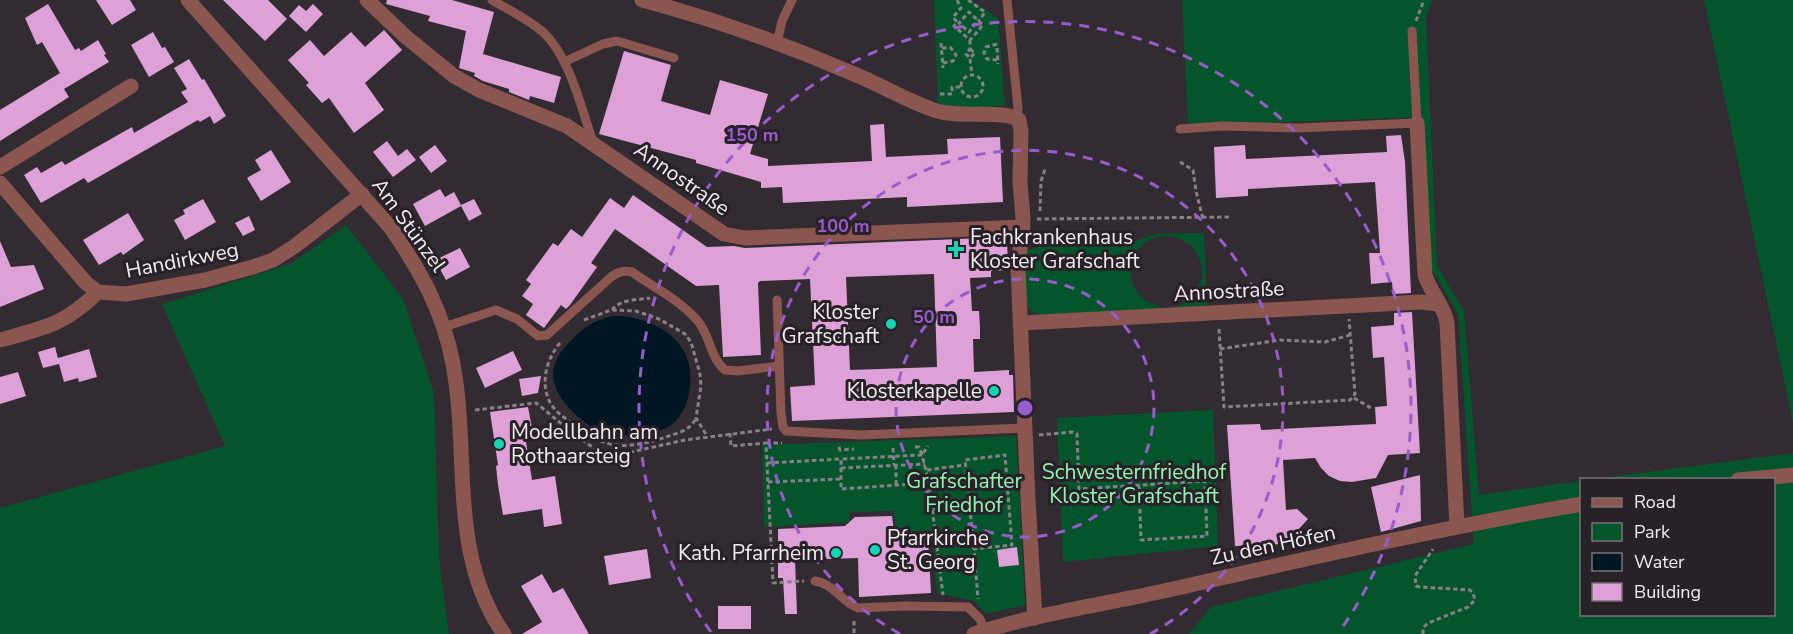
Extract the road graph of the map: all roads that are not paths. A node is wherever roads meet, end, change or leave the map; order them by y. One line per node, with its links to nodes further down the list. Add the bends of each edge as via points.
1 (188, 0): 18 (street, Am Stünzel)
2 (492, 0): 10 (lane, via 544,33)
3 (642, 0): 8 (street)
4 (792, 0): 8 (lane)
5 (1007, 0): 12 (lane)
6 (370, 1): 15 (street, Annostraße, via 454,76 478,90 555,120)
7 (1412, 31): 13 (lane)
8 (777, 43): 12 (street, via 944,113 1005,114)
9 (674, 58): 10 (lane, via 617,41)
10 (564, 62): 15 (lane)
11 (131, 86): 16 (street)
12 (1017, 118): 19 (street, via 1021,131)
13 (1416, 123): 14 (lane); 22 (street, via 1425,275)
14 (1180, 129)
15 (593, 142): 19 (street, Annostraße, via 717,231 732,236)
16 (0, 167)
17 (0, 183): 20 (street)
18 (362, 194): 20 (street, Handirkweg, via 294,246 263,264 148,291); 24 (street, Am Stünzel, via 413,260)
19 (1023, 223): 23 (street, via 1018,268)
20 (98, 292): 25 (street, Handirkweg, via 63,320)
21 (777, 300): 26 (lane)
22 (1439, 304): 23 (street, Annostraße); 31 (street, via 1447,323)
23 (1021, 323): 27 (street)
24 (444, 327): 26 (lane, via 496,310 542,337 611,277 622,271 632,272 698,320 725,370); 35 (street, Am Stünzel, via 459,412 472,559 484,599)
25 (0, 340)
26 (779, 366): 27 (lane, via 783,427 790,432)
27 (1025, 432): 33 (street)
28 (1793, 475): 29 (street)
29 (1760, 478)
30 (1580, 504): 31 (street, Zu den Höfen)
31 (1452, 528): 33 (street, Zu den Höfen)
32 (815, 581): 34 (lane, via 830,586 858,608 968,607)
33 (1035, 618): 34 (street, Zu den Höfen)
34 (980, 628)
35 (504, 634)

